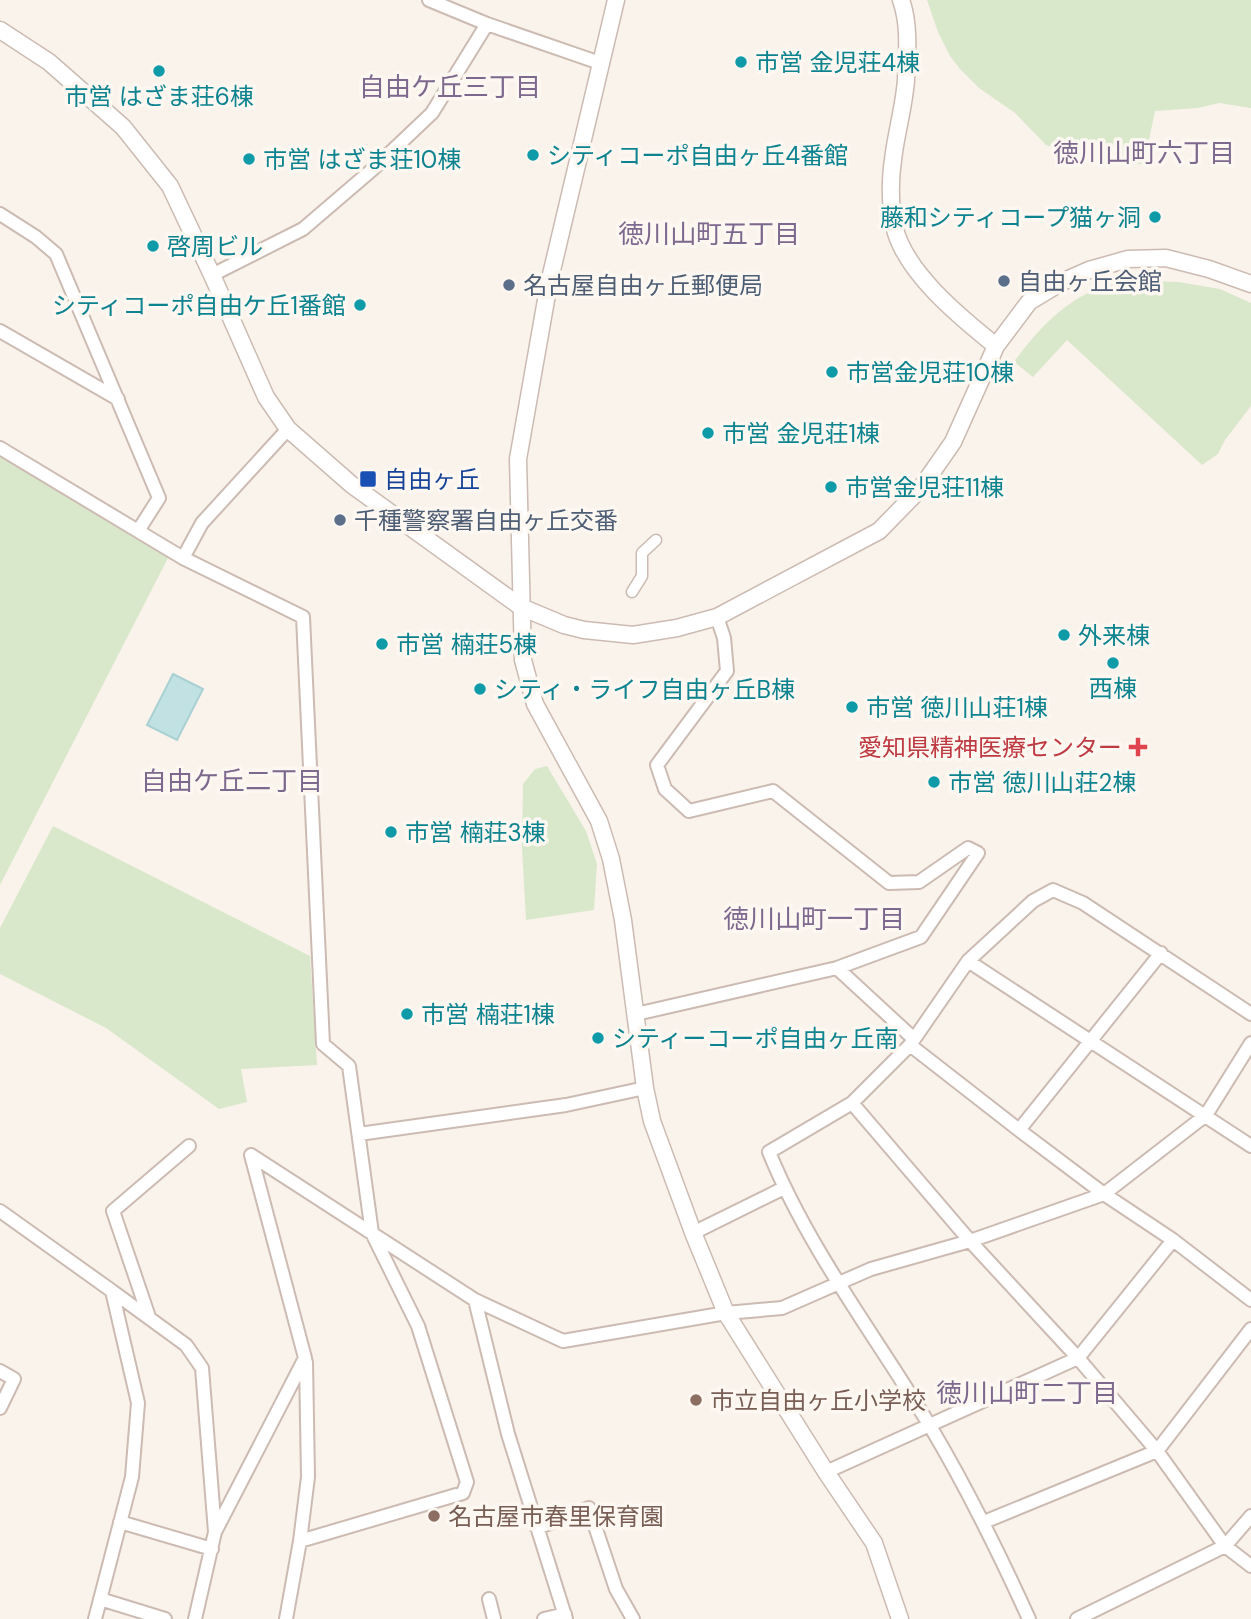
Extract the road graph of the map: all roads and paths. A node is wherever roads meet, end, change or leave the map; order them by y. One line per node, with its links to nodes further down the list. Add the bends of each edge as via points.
1 (429, 0): 4 (street)
2 (616, 0): 6 (street)
3 (901, 0): 11 (street, via 907,54 892,163 894,226 911,262 936,292)
4 (487, 24): 6 (street); 8 (street, via 432,113 373,169 303,229)
5 (0, 30): 8 (street, via 49,62 123,127 170,186)
6 (600, 63): 19 (street, via 549,283 518,459)
7 (0, 214): 12 (street, via 56,254)
8 (212, 275): 13 (street, via 266,397)
9 (1251, 284): 11 (street, via 1166,258 1128,259 1089,270 1029,302)
10 (0, 331): 12 (street)
11 (996, 346): 20 (street, via 953,443 921,488 878,531)
12 (119, 399): 15 (street, via 159,498)
13 (288, 429): 17 (street, via 202,523); 19 (street, via 352,485)
14 (0, 448): 15 (street)
15 (138, 531): 17 (street)
16 (656, 540): 18 (street, via 642,553 642,576)
17 (183, 558): 33 (street, via 303,617 324,1044 349,1066)
18 (632, 592)
19 (521, 607): 20 (street, via 564,625 633,635); 24 (street, via 523,660 535,704 599,821 611,859)
20 (717, 617): 23 (street, via 727,671 657,765 665,789 690,811 772,791 889,883 919,882 968,848 978,853 921,937)
21 (1161, 953): 22 (street, via 1083,902 1053,890 1032,901); 25 (street); 26 (street)
22 (968, 961): 26 (street); 27 (street)
23 (837, 968): 24 (street); 27 (street)
24 (636, 1014): 29 (street)
25 (1251, 1014)
26 (1090, 1041): 31 (street); 32 (street)
27 (912, 1042): 30 (street); 32 (street)
28 (1251, 1043): 31 (street)
29 (645, 1088): 33 (street, via 566,1105); 40 (street, via 652,1121)
30 (852, 1103): 36 (street, via 768,1152); 42 (street)
31 (1206, 1115): 35 (street); 37 (street)
32 (1018, 1130): 37 (street)
33 (359, 1134): 39 (street)
34 (189, 1146): 48 (street, via 113,1211)
35 (1251, 1146)
36 (784, 1188): 40 (street); 43 (street)
37 (1104, 1194): 41 (street); 42 (street)
38 (0, 1211): 44 (street)
39 (372, 1233): 45 (street); 50 (street, via 251,1156); 62 (street, via 418,1326 467,1482 463,1493)
40 (693, 1233): 47 (street)
41 (1173, 1240): 46 (street); 51 (street)
42 (970, 1241): 43 (street); 51 (street)
43 (838, 1283): 47 (street, via 782,1308); 54 (street)
44 (112, 1291): 48 (street); 58 (street, via 138,1403 132,1477)
45 (475, 1300): 47 (street, via 563,1340); 60 (street)
46 (1251, 1300)
47 (726, 1312): 56 (street)
48 (149, 1318): 61 (street, via 186,1345 202,1368)
49 (1251, 1329): 55 (street)
50 (305, 1358): 61 (street); 62 (street, via 308,1477)
51 (1078, 1359): 54 (street); 55 (street)
52 (0, 1371): 53 (street, via 14,1379)
53 (0, 1408)
54 (930, 1425): 56 (street); 59 (street)
55 (1157, 1451): 59 (street); 63 (street)
56 (826, 1472): 76 (street, via 874,1543)
57 (1251, 1516): 63 (street)
58 (120, 1522): 64 (street); 66 (street)
59 (984, 1522): 77 (street)
60 (537, 1528): 68 (street); 75 (street, via 589,1508 616,1589)
61 (215, 1532): 64 (street)
62 (300, 1541): 72 (street)
63 (1225, 1546): 65 (street); 78 (street)
64 (212, 1549): 71 (street)
65 (1251, 1566)
66 (100, 1599): 69 (street); 70 (street)
67 (489, 1599): 73 (street)
68 (566, 1616): 74 (street)
69 (95, 1619)
70 (165, 1619)
71 (195, 1619)
72 (286, 1619)
73 (494, 1619)
74 (544, 1619)
75 (633, 1619)
76 (900, 1619)
77 (1029, 1619)
78 (1077, 1619)

